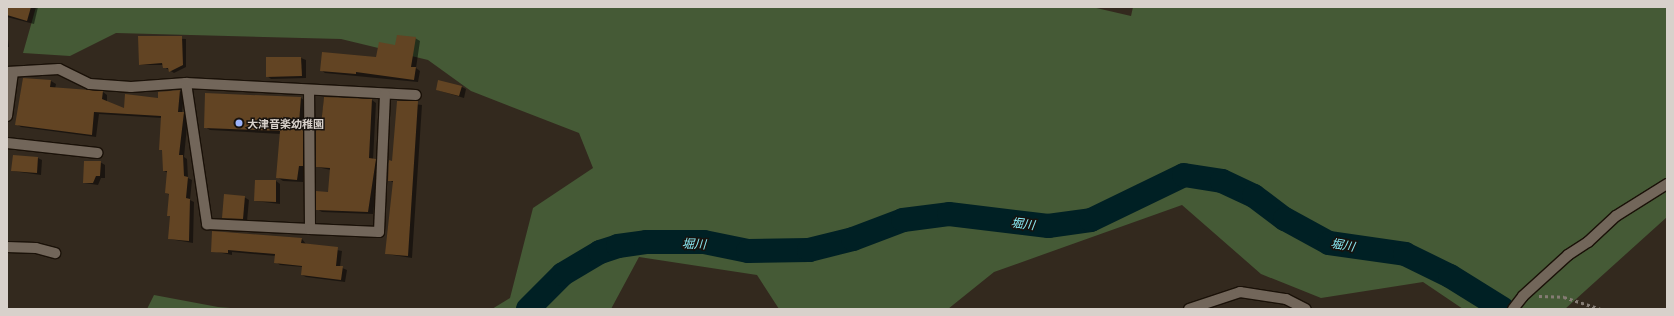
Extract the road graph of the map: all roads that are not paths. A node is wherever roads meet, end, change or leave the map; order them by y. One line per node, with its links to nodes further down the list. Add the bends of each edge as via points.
1 (10, 72): 2 (street, via 59,69 90,84 131,87); 6 (street)
2 (186, 83): 3 (street); 10 (street, via 207,224)
3 (309, 90): 4 (street); 10 (street)
4 (385, 94): 5 (street); 10 (street, via 379,232)
5 (416, 95)
6 (7, 116)
7 (7, 143): 8 (street)
8 (97, 153)
9 (1667, 184): 15 (street, via 1616,216 1523,296)
10 (310, 229)
11 (7, 247): 12 (street, via 36,248)
12 (55, 253)
13 (1189, 309): 14 (street, via 1240,292 1286,298)
14 (1306, 309)
15 (1513, 309)

